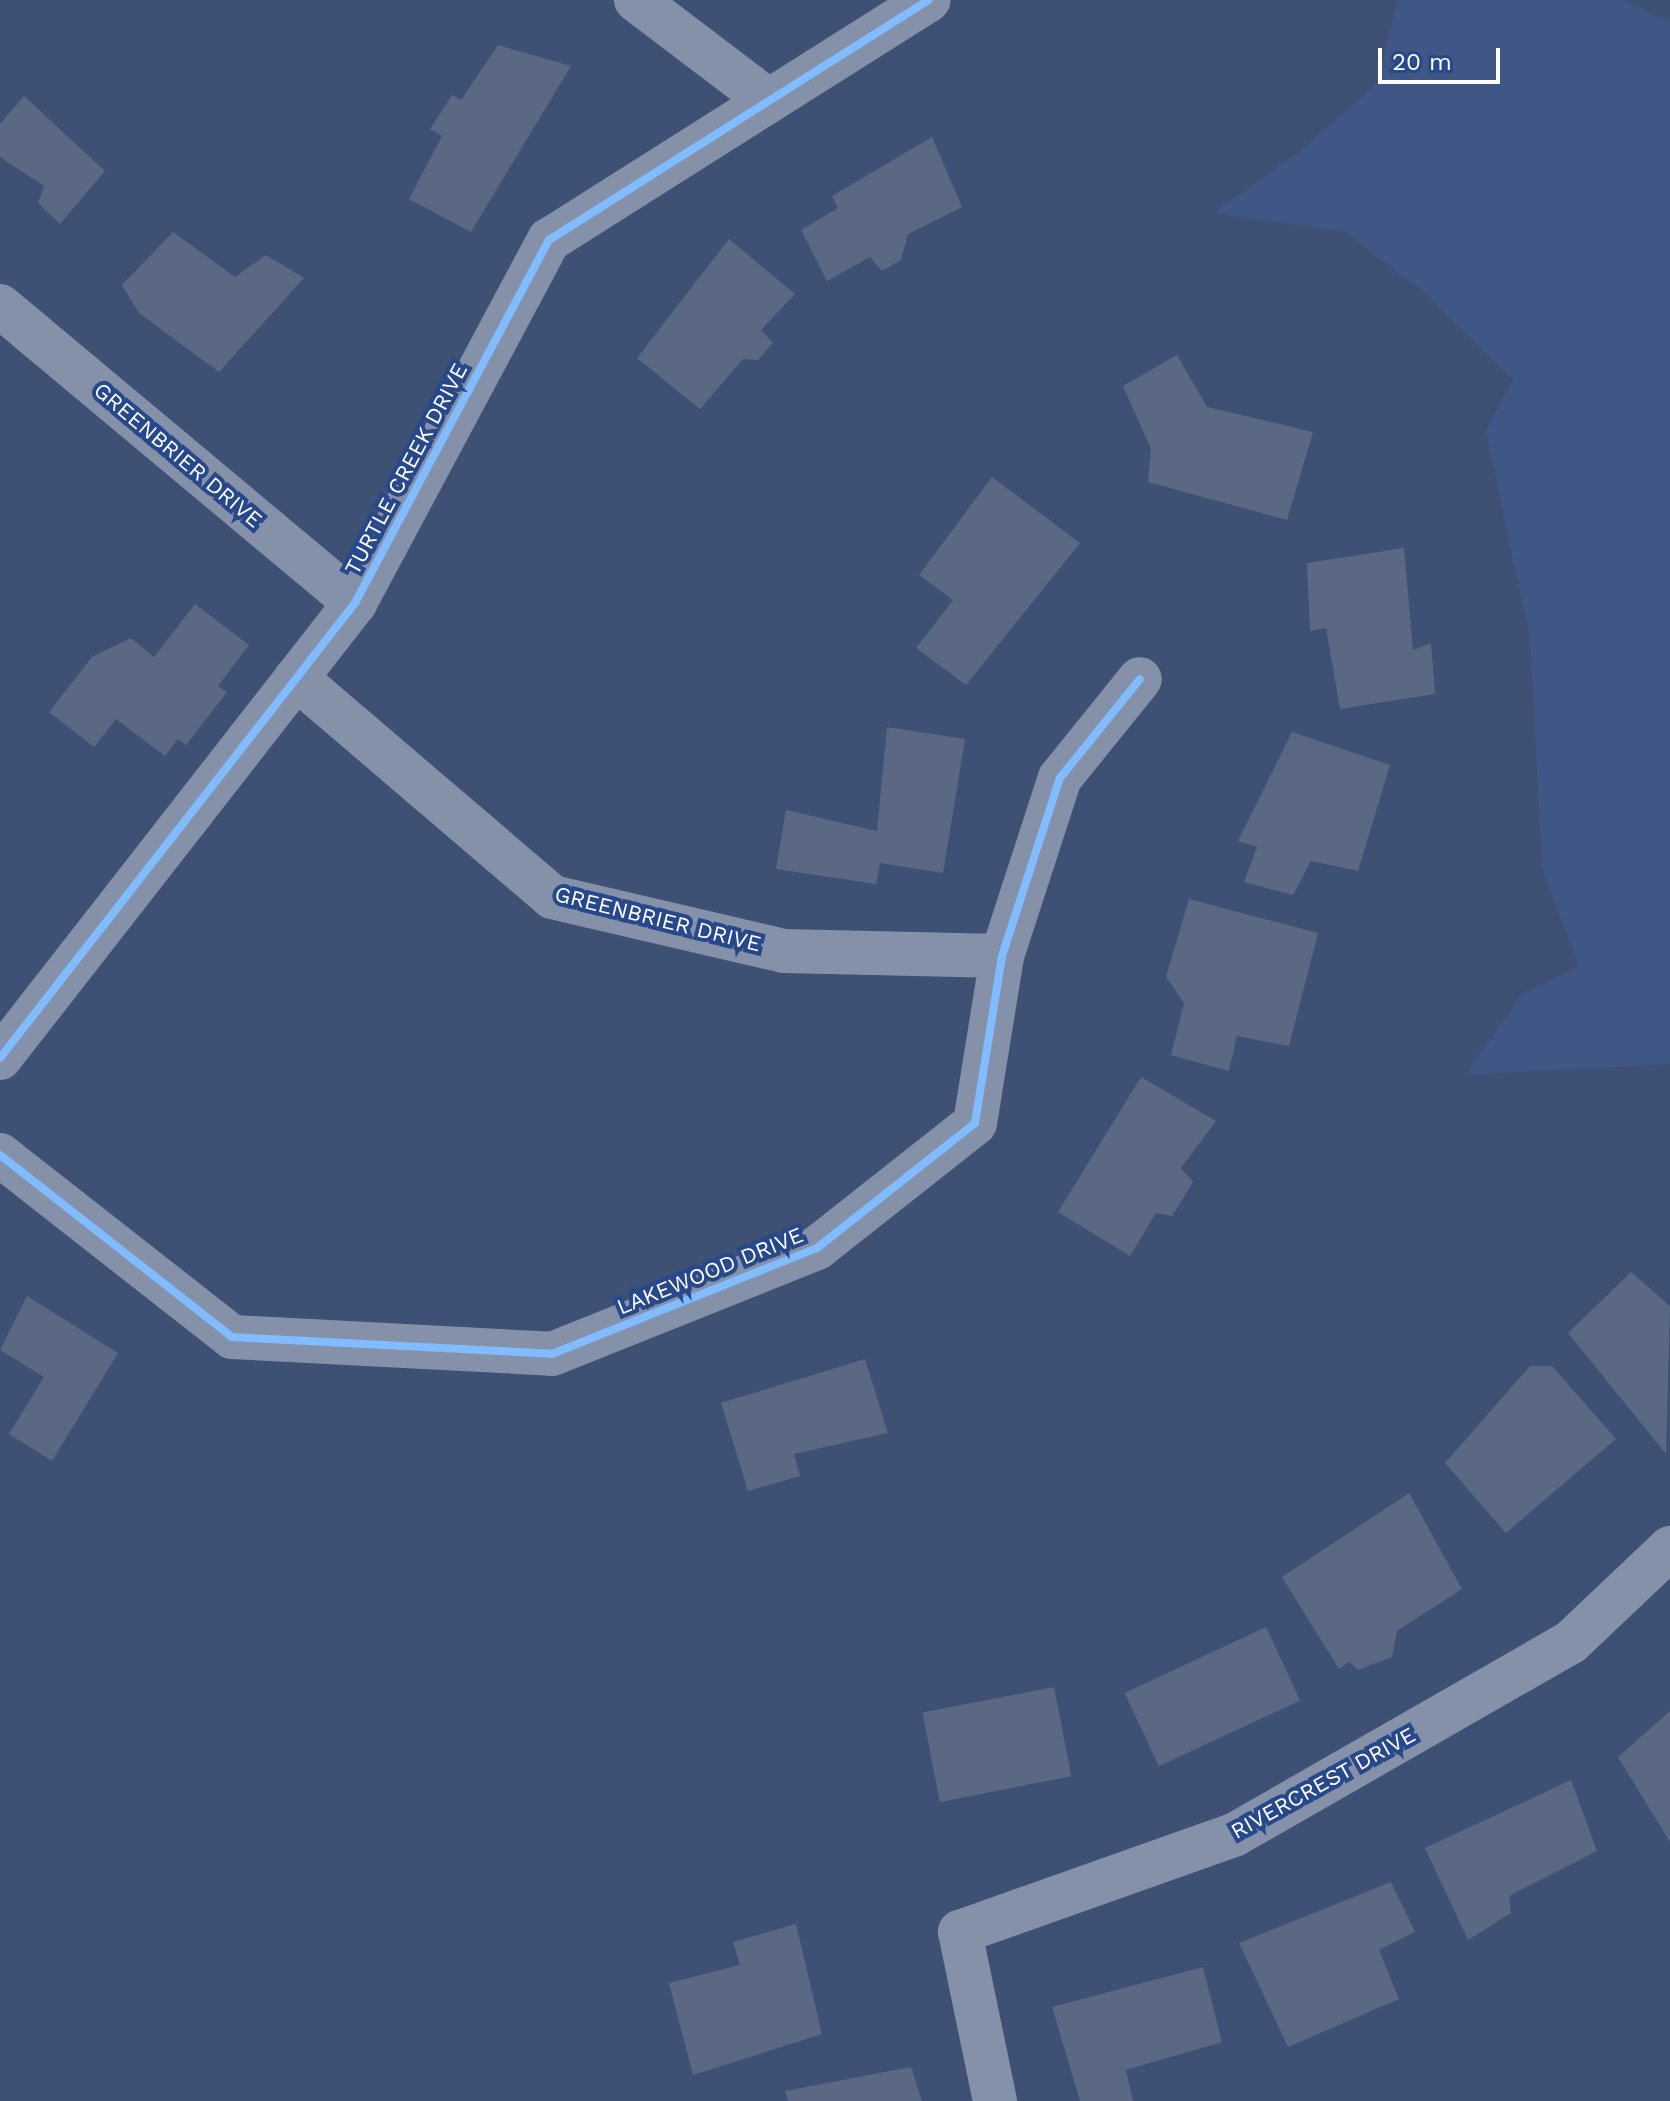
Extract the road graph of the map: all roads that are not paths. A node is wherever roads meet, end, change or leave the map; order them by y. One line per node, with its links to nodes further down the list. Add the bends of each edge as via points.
1 (636, 0): 3 (street)
2 (929, 0): 3 (street, TURTLE CREEK DRIVE)
3 (769, 101): 5 (street, TURTLE CREEK DRIVE, via 549,240)
4 (0, 306): 5 (street, GREENBRIER DRIVE)
5 (355, 603): 6 (street, TURTLE CREEK DRIVE)
6 (296, 678): 8 (street, GREENBRIER DRIVE, via 552,897 784,951); 9 (street, TURTLE CREEK DRIVE)
7 (1140, 679): 8 (street, LAKEWOOD DRIVE, via 1060,778)
8 (1002, 956): 10 (street, LAKEWOOD DRIVE, via 975,1123 817,1248 552,1354 232,1337)
9 (0, 1058)
10 (0, 1155)
11 (1670, 1548): 12 (street, RIVERCREST DRIVE, via 1571,1642 1234,1835 960,1932)
12 (995, 2101)

